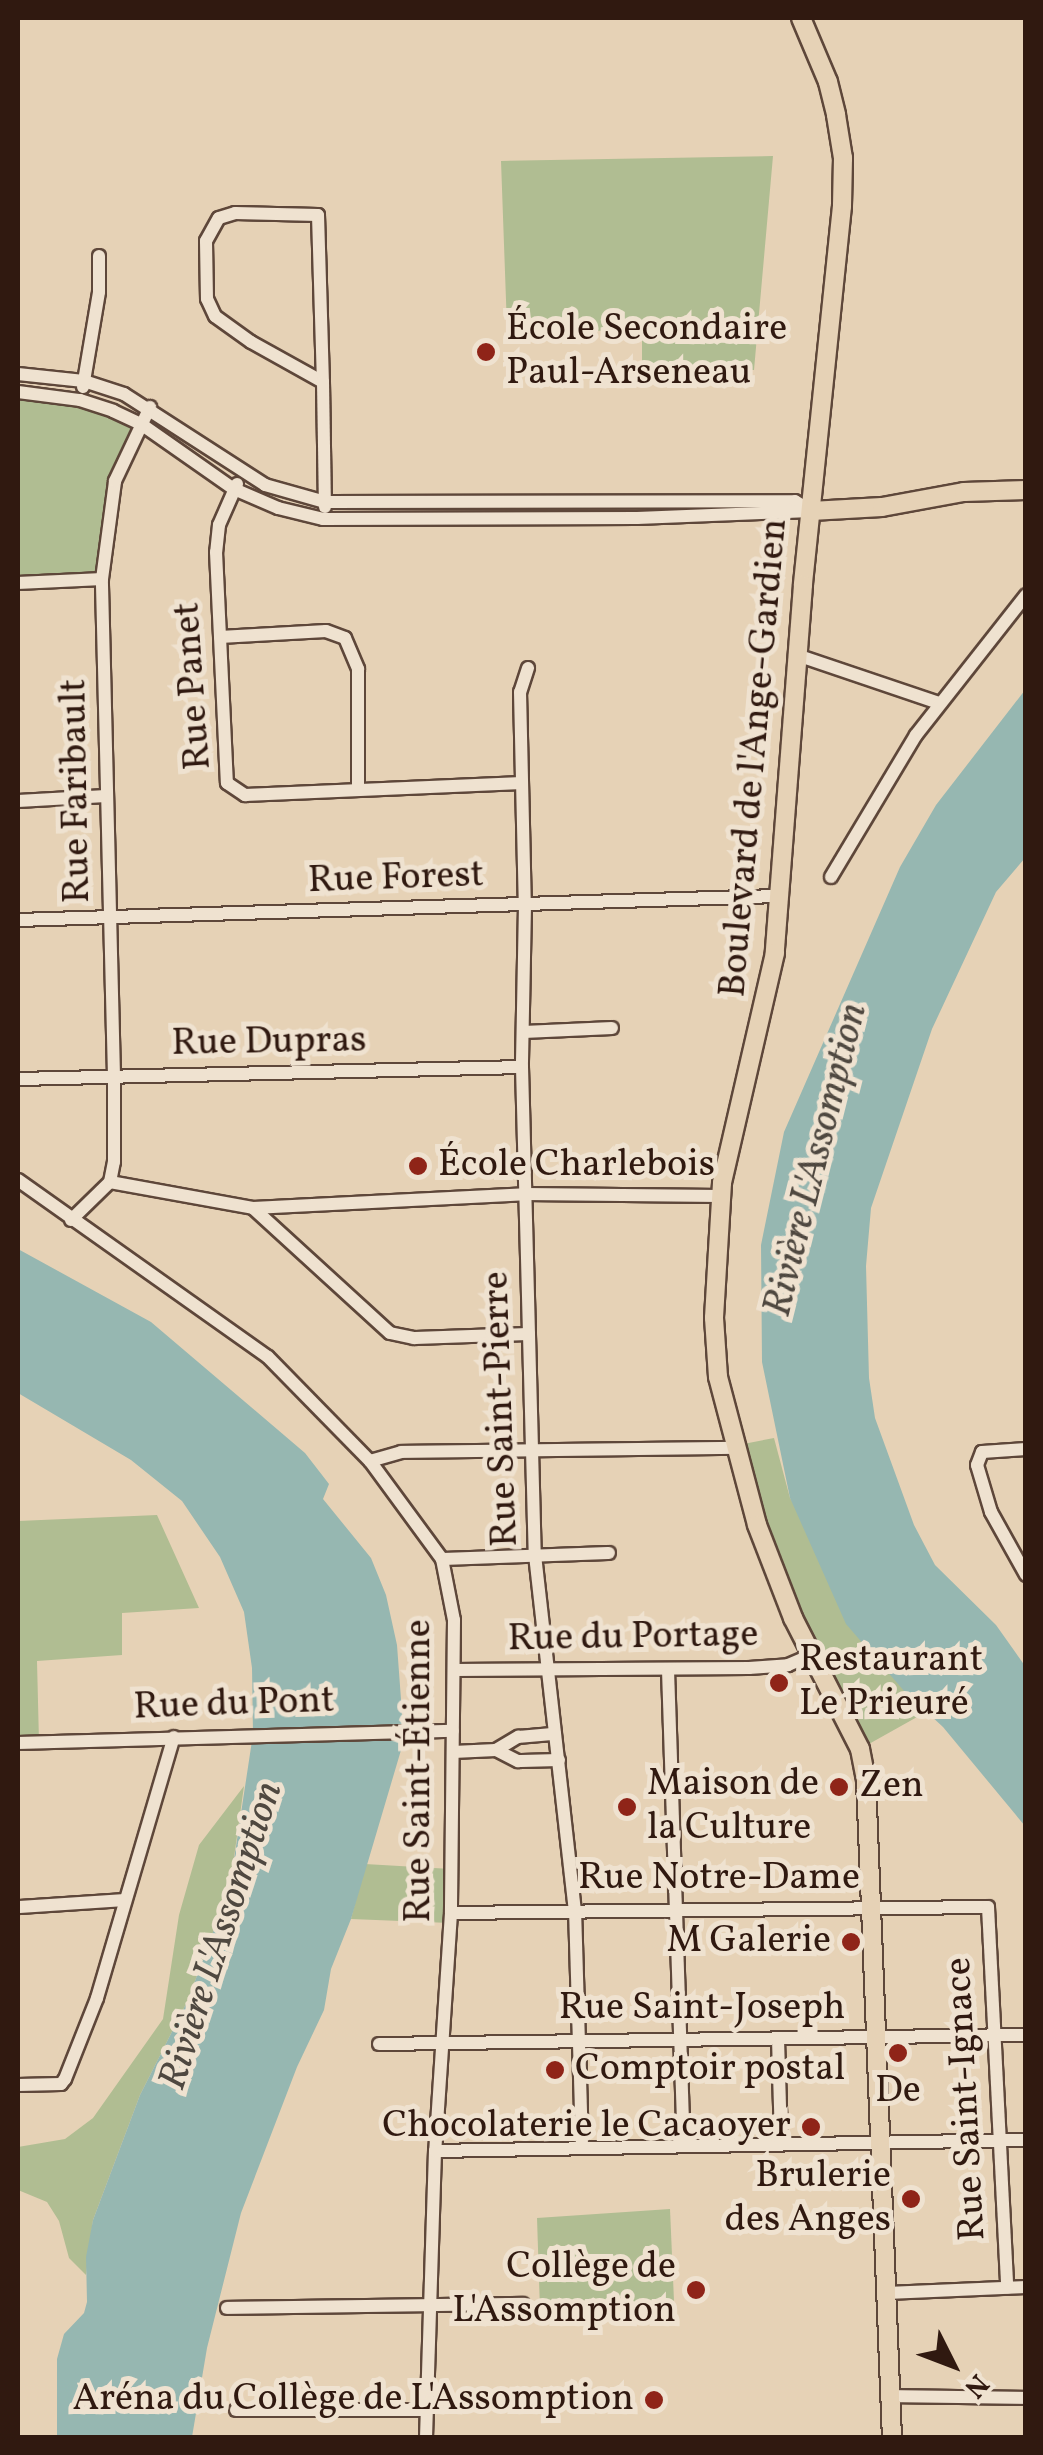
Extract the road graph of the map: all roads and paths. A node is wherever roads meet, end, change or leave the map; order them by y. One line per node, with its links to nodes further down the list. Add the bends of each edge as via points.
1 (801, 18): 10 (main road, Boulevard de l'Ange-Gardien, via 828,82 843,158)
2 (99, 256): 4 (street)
3 (18, 374): 4 (street)
4 (84, 382): 7 (street); 8 (street)
5 (323, 382): 5 (street, via 318,216 219,218 206,241 207,298 215,316); 15 (street)
6 (18, 392): 7 (street)
7 (80, 400): 9 (street)
8 (150, 407): 9 (street, Rue Faribault); 11 (street)
9 (140, 424): 12 (street); 21 (street, Rue Faribault, via 115,481)
10 (815, 472): 16 (main road, via 825,496); 17 (main road, Boulevard de l'Ange-Gardien)
11 (245, 473): 12 (street, Rue Panet); 15 (street, via 288,494)
12 (234, 489): 19 (street); 24 (street, Rue Panet, via 216,552)
13 (1026, 490): 16 (main road)
14 (637, 499): 15 (street); 17 (street, via 795,501); 18 (street)
15 (325, 502): 19 (street)
16 (846, 510): 17 (main road); 20 (main road, via 820,522)
17 (810, 511): 18 (street); 20 (main road, Boulevard de l'Ange-Gardien)
18 (638, 518): 19 (street)
19 (323, 520)
20 (808, 538): 25 (main road, Boulevard de l'Ange-Gardien)
21 (102, 579): 22 (street); 30 (street, Rue Faribault)
22 (18, 583)
23 (1026, 594): 27 (street)
24 (220, 637): 29 (street, via 326,631 345,638 358,669); 29 (street, Rue Panet, via 228,783 245,796)
25 (797, 655): 27 (street); 33 (main road, Boulevard de l'Ange-Gardien)
26 (528, 668): 28 (street, Rue Saint-Pierre, via 520,692)
27 (938, 703): 32 (street)
28 (522, 783): 29 (street, Rue Panet); 34 (street, Rue Saint-Pierre)
29 (358, 789)
30 (106, 796): 31 (street); 35 (street, Rue Faribault)
31 (18, 801)
32 (831, 877)
33 (777, 896): 34 (street, Rue Forest); 45 (main road, Boulevard de l'Ange-Gardien, via 768,999)
34 (524, 905): 35 (street, Rue Forest); 38 (street, Rue Saint-Pierre)
35 (110, 917): 36 (street, Rue Forest); 40 (street, Rue Faribault)
36 (18, 920)
37 (612, 1028): 38 (street)
38 (524, 1032): 39 (street, Rue Saint-Pierre)
39 (522, 1067): 40 (street, Rue Dupras); 44 (street, Rue Saint-Pierre)
40 (114, 1076): 41 (street, Rue Dupras); 43 (street, Rue Faribault)
41 (18, 1079)
42 (18, 1180): 47 (street, Rue Saint-Étienne)
43 (110, 1182): 46 (street); 47 (street)
44 (525, 1194): 45 (street); 46 (street); 48 (street, Rue Saint-Pierre)
45 (720, 1196): 49 (main road, Boulevard de l'Ange-Gardien, via 716,1360)
46 (253, 1208): 48 (street, via 390,1334)
47 (71, 1220): 52 (street, Rue Saint-Étienne, via 268,1357)
48 (529, 1334): 50 (street, Rue Saint-Pierre)
49 (734, 1448): 50 (street); 57 (main road, Boulevard de l'Ange-Gardien)
50 (532, 1449): 52 (street, via 400,1452); 54 (street, Rue Saint-Pierre)
51 (1026, 1449): 56 (street, via 982,1452 977,1465 991,1512)
52 (370, 1462): 55 (street, Rue Saint-Étienne)
53 (609, 1553): 54 (street)
54 (535, 1554): 55 (street); 59 (street, Rue Saint-Pierre)
55 (442, 1559): 58 (street, Rue Saint-Étienne, via 454,1620)
56 (1026, 1575)
57 (811, 1655): 60 (street, Rue du Portage, via 788,1665); 72 (main road, Boulevard de l'Ange-Gardien, via 860,1749 871,1810)
58 (454, 1670): 59 (street, Rue du Portage); 61 (street, Rue Saint-Étienne)
59 (549, 1670): 60 (street, Rue du Portage); 62 (street, Rue Saint-Pierre)
60 (668, 1670): 71 (street)
61 (453, 1731): 63 (street, Rue du Pont); 66 (street, Rue Saint-Étienne)
62 (555, 1734): 65 (street, via 518,1736); 67 (street, Rue Saint-Pierre)
63 (174, 1737): 64 (street, Rue du Pont); 68 (street)
64 (18, 1743)
65 (496, 1750): 66 (street); 67 (street, via 518,1761)
66 (453, 1752): 74 (street, Rue Saint-Étienne)
67 (559, 1760): 73 (street, Rue Saint-Pierre)
68 (123, 1900): 69 (street); 83 (street, via 97,1998 64,2079)
69 (18, 1907)
70 (988, 1907): 72 (street, Rue Notre-Dame); 76 (street, Rue Saint-Ignace)
71 (676, 1908): 72 (street, Rue Notre-Dame); 73 (street, Rue Notre-Dame); 80 (street)
72 (872, 1908): 77 (main road, Boulevard de l'Ange-Gardien)
73 (575, 1910): 74 (street, Rue Notre-Dame); 79 (street, Rue Saint-Pierre)
74 (451, 1912): 82 (street, Rue Saint-Étienne)
75 (1026, 2035): 76 (street, Rue Saint-Joseph)
76 (992, 2036): 77 (street, Rue Saint-Joseph); 85 (street, Rue Saint-Ignace)
77 (876, 2038): 78 (street, Rue Saint-Joseph); 88 (main road, Boulevard de l'Ange-Gardien)
78 (778, 2039): 80 (street, Rue Saint-Joseph); 86 (street)
79 (578, 2040): 80 (street, Rue Saint-Joseph); 82 (street, Rue Saint-Joseph); 89 (street, Rue Saint-Pierre)
80 (681, 2042): 87 (street)
81 (379, 2044): 82 (street, Rue Saint-Joseph)
82 (442, 2044): 90 (street, Rue Saint-Étienne)
83 (18, 2085)
84 (1026, 2140): 85 (street)
85 (998, 2141): 88 (street); 92 (street, Rue Saint-Ignace)
86 (780, 2142): 87 (street); 88 (street)
87 (684, 2144): 89 (street)
88 (880, 2145): 93 (main road, Boulevard de l'Ange-Gardien)
89 (582, 2147): 90 (street)
90 (435, 2151): 95 (street, Rue Saint-Étienne)
91 (1026, 2287): 92 (street)
92 (1007, 2288): 93 (street)
93 (887, 2293): 97 (main road, Boulevard de l'Ange-Gardien)
94 (523, 2304): 95 (street)
95 (429, 2305): 96 (street); 100 (street, Rue Saint-Étienne)
96 (227, 2308)
97 (890, 2396): 98 (street); 102 (main road, Boulevard de l'Ange-Gardien)
98 (1026, 2398)
99 (236, 2410): 100 (street)
100 (427, 2410): 101 (street, Rue Saint-Étienne)
101 (426, 2438)
102 (892, 2438)

